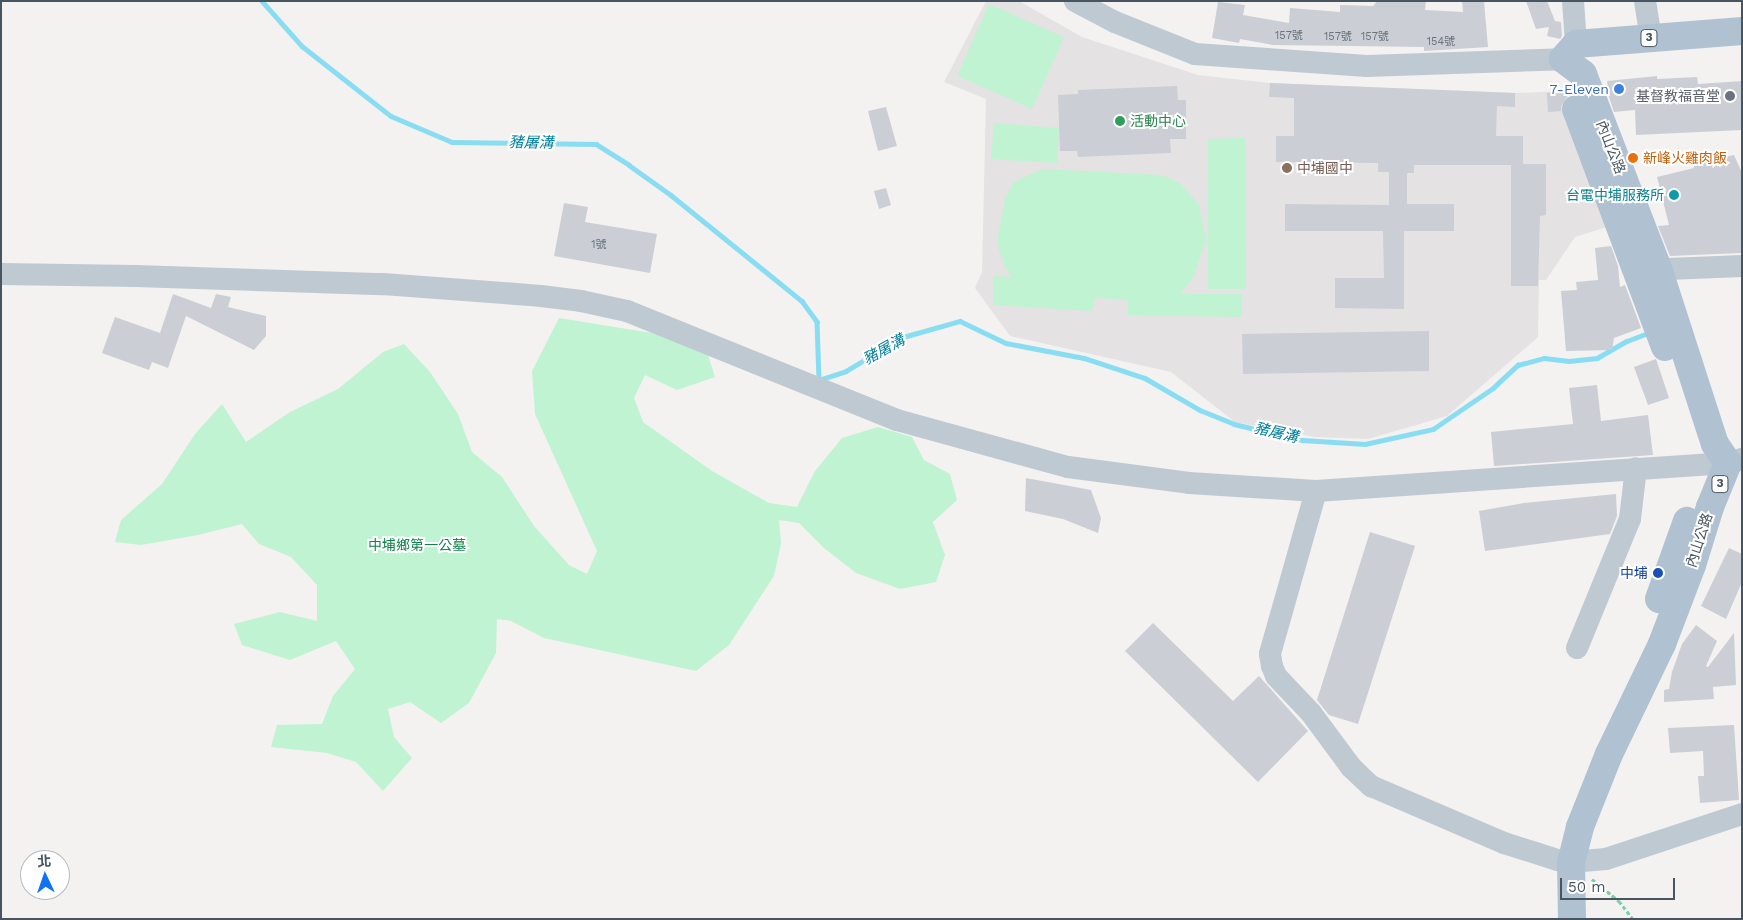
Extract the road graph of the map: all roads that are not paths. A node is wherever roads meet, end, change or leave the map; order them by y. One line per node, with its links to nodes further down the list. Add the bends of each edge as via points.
1 (1075, 1): 7 (street, via 1115,22 1195,54 1367,66)
2 (1573, 1): 7 (street)
3 (1645, 1): 5 (street)
4 (1742, 31): 5 (main road, 3)
5 (1651, 38): 7 (main road, 3)
6 (1742, 46): 7 (main road, 3, via 1581,61)
7 (1570, 52): 9 (main road, 內山公路 / 3, via 1583,74 1624,207)
8 (1742, 266): 9 (street)
9 (1647, 269): 11 (main road, 內山公路 / 3, via 1715,444)
10 (1, 274): 13 (street, via 384,284 581,301 627,311 897,420 1068,467 1189,483)
11 (1726, 461): 12 (street); 16 (main road, 內山公路 / 3, via 1662,644 1609,754)
12 (1636, 468): 13 (street); 14 (street, via 1630,519)
13 (1316, 491): 16 (street, via 1270,654 1276,676 1311,713 1351,767 1371,786 1459,825)
14 (1577, 648)
15 (1742, 814): 16 (street, via 1606,859)
16 (1565, 861): 17 (main road, 內山公路 / 3); 18 (main road, 內山公路 / 3)
17 (1559, 919)
18 (1572, 919)

